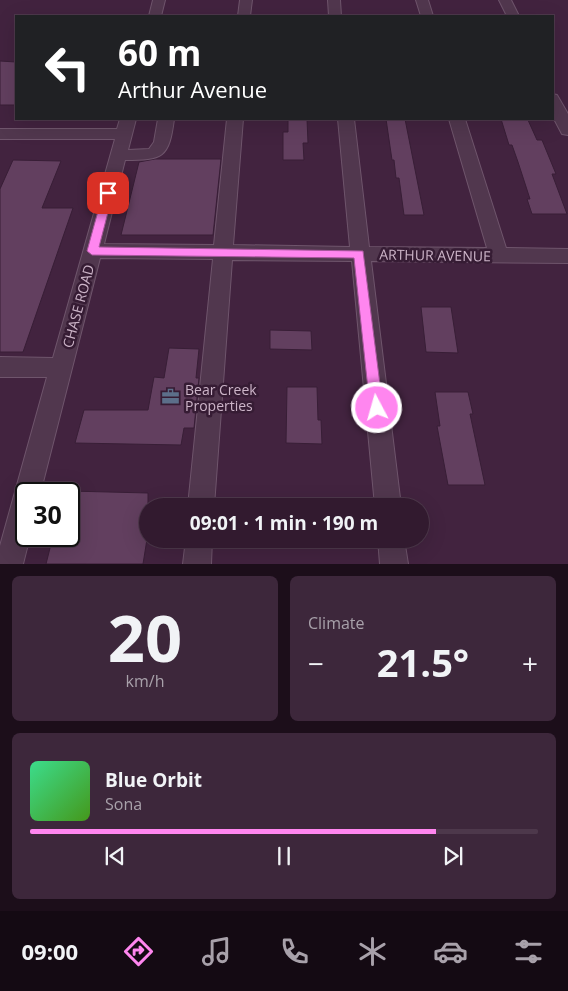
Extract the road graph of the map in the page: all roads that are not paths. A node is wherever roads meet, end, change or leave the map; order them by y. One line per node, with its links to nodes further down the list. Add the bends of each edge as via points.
1 (159, 0): 6 (street)
2 (246, 0): 7 (street)
3 (334, 0): 8 (street)
4 (422, 0): 9 (street)
5 (505, 0): 10 (street)
6 (155, 15)
7 (244, 15)
8 (335, 15)
9 (427, 15)
10 (512, 15)
11 (554, 102): 17 (street)
12 (166, 120): 19 (street, via 159,151 154,154)
13 (235, 120): 21 (street)
14 (346, 120): 22 (street)
15 (458, 120): 23 (street)
16 (126, 126): 18 (street); 19 (street, CHASE ROAD)
17 (568, 130)
18 (0, 134)
19 (118, 155): 20 (street, CHASE ROAD)
20 (92, 251): 21 (street, ARTHUR AVENUE); 26 (street, CHASE ROAD)
21 (224, 252): 22 (street, ARTHUR AVENUE); 28 (street)
22 (359, 254): 23 (street, ARTHUR AVENUE); 29 (street)
23 (499, 256): 24 (street, ARTHUR AVENUE)
24 (568, 256)
25 (0, 368): 26 (street)
26 (61, 368): 27 (street, CHASE ROAD)
27 (30, 482)
28 (203, 498)
29 (387, 498)
30 (15, 541): 33 (street)
31 (198, 548): 34 (street)
32 (392, 548): 35 (street)
33 (9, 564)
34 (196, 564)
35 (394, 564)

